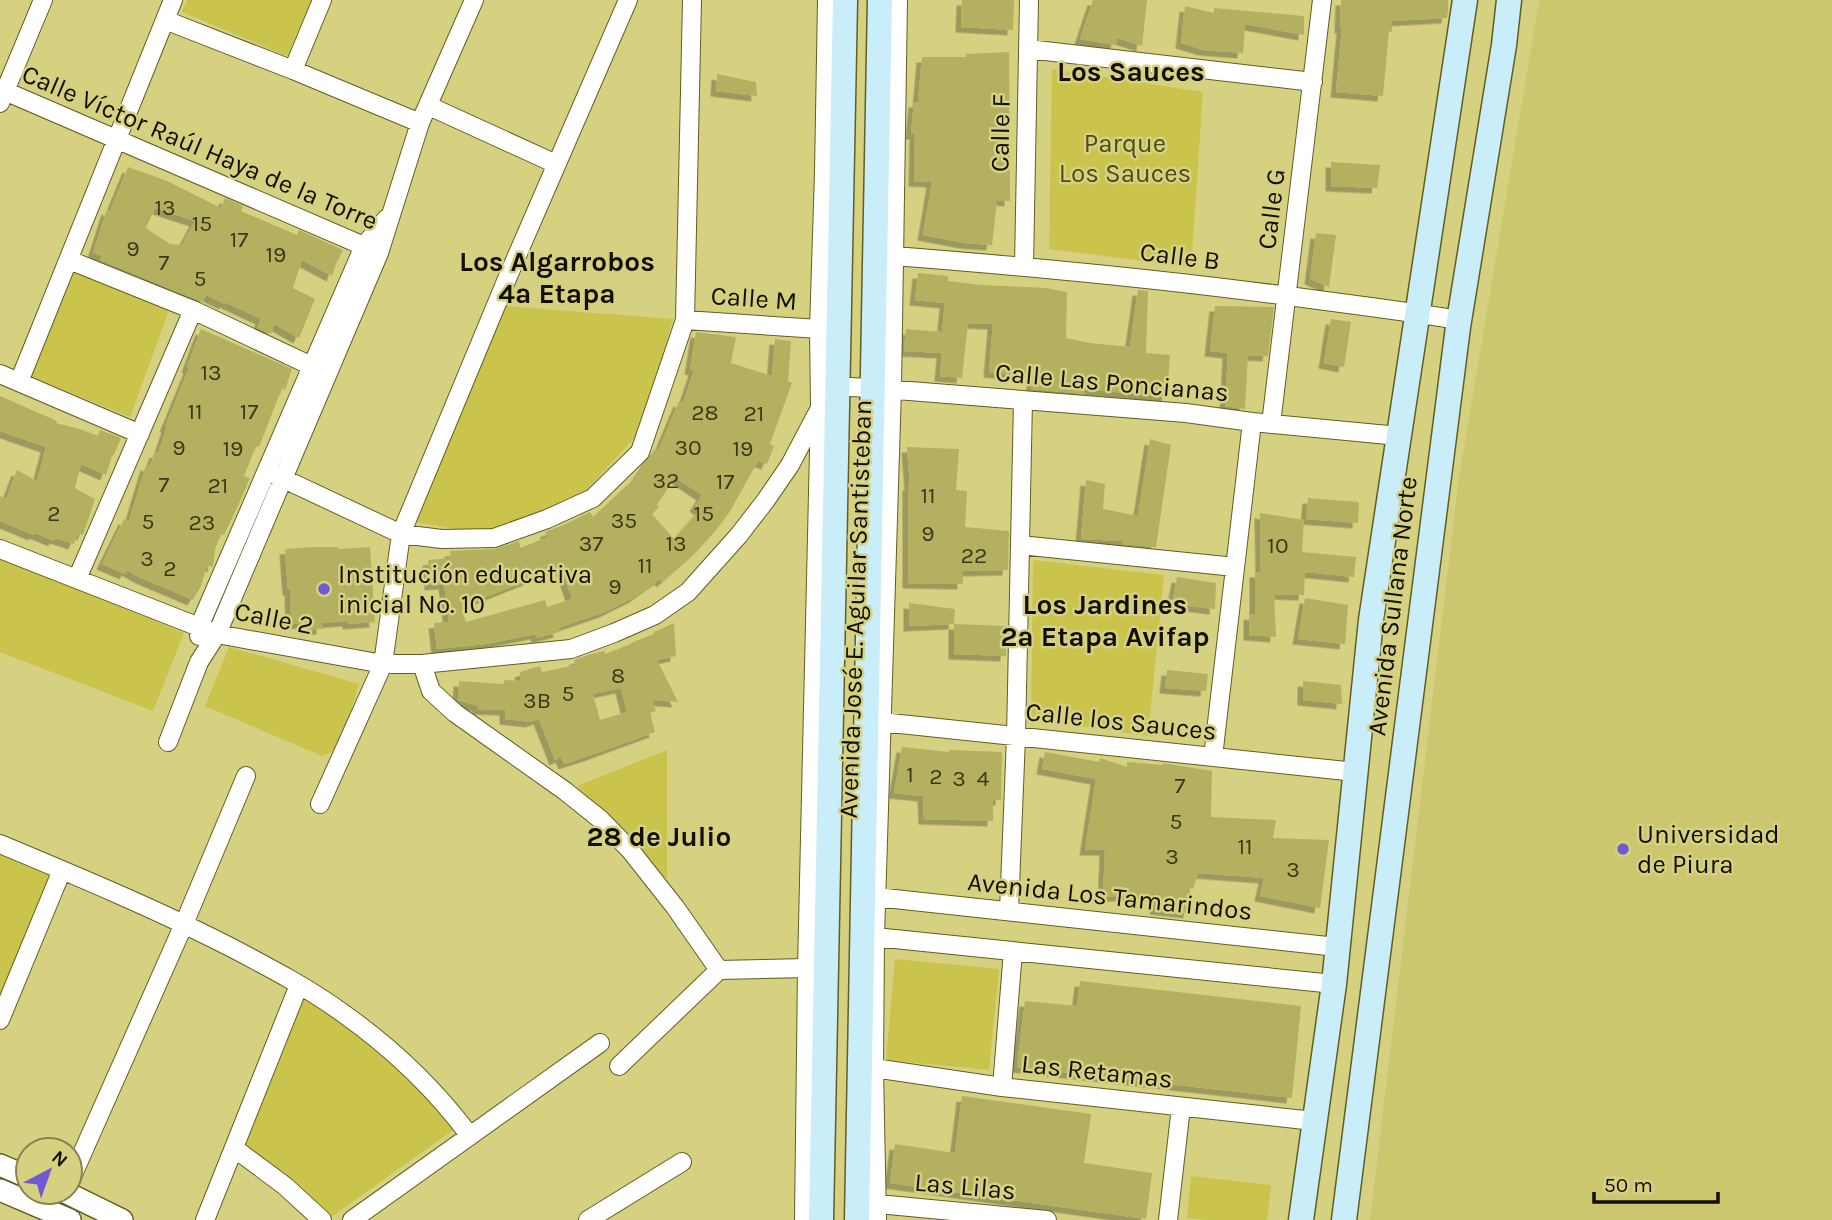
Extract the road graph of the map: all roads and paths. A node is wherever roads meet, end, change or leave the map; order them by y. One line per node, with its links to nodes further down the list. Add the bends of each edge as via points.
1 (43, 0): 19 (street)
2 (173, 0): 15 (street)
3 (322, 0): 17 (street)
4 (474, 0): 20 (street)
5 (628, 0): 23 (street)
6 (692, 0): 31 (street)
7 (827, 0): 33 (street, Avenida José E. Aguilar Santisteban)
8 (845, 0): 37 (main road, Avenida José E. Aguilar Santisteban)
9 (880, 0): 38 (main road, Avenida José E. Aguilar Santisteban)
10 (898, 0): 25 (street, Avenida José E. Aguilar Santisteban)
11 (1028, 0): 16 (street, Calle F)
12 (1322, 0): 18 (street, Calle G)
13 (1465, 0): 30 (main road, Avenida Sullana Norte)
14 (1509, 0): 32 (main road, Avenida Sullana Norte)
15 (165, 20): 17 (street); 22 (street)
16 (1028, 49): 18 (street); 27 (street, Calle F)
17 (293, 70): 21 (street)
18 (1313, 82): 28 (street, Calle G)
19 (2, 95): 22 (street, Calle Víctor Raúl Haya de la Torre)
20 (429, 106): 21 (street); 23 (street)
21 (420, 123): 24 (street, via 392,211)
22 (117, 139): 24 (street, Calle Víctor Raúl Haya de la Torre); 26 (street)
23 (556, 164): 46 (street)
24 (372, 249): 34 (street)
25 (894, 256): 27 (street, Calle B); 38 (street, Avenida José E. Aguilar Santisteban)
26 (69, 260): 29 (street); 36 (street)
27 (1024, 266): 28 (street, Calle B)
28 (1287, 296): 30 (street, Calle B); 42 (street, Calle G)
29 (194, 310): 34 (street); 43 (street)
30 (1418, 313): 32 (street, Calle B); 44 (main road, Avenida Sullana Norte)
31 (685, 320): 33 (street, Calle M); 46 (street, via 640,452 593,498 494,538)
32 (1459, 320): 71 (main road, Avenida Sullana Norte)
33 (819, 329): 37 (street, Avenida José E. Aguilar Santisteban)
34 (320, 370): 45 (street)
35 (0, 374): 36 (street)
36 (19, 382): 43 (street)
37 (828, 386): 38 (street, Calle Las Poncianas); 40 (street, Avenida José E. Aguilar Santisteban); 98 (main road, Avenida José E. Aguilar Santisteban)
38 (882, 388): 39 (street, Calle Las Poncianas); 56 (street, Avenida José E. Aguilar Santisteban); 99 (main road, Avenida José E. Aguilar Santisteban)
39 (1023, 400): 41 (street, Calle Las Poncianas); 47 (street)
40 (820, 407): 55 (street, Calle 2, via 790,465 739,535 688,592 655,615 571,649); 72 (street, Avenida José E. Aguilar Santisteban)
41 (1252, 422): 42 (street, Calle Las Poncianas); 49 (street)
42 (1271, 424): 44 (street, Calle Las Poncianas)
43 (140, 434): 50 (street)
44 (1399, 436): 60 (main road, Avenida Sullana Norte, via 1371,620)
45 (275, 475): 46 (street); 51 (street); 52 (street)
46 (401, 534): 54 (street)
47 (1020, 545): 49 (street); 57 (street)
48 (0, 549): 50 (street, Calle 2)
49 (1235, 567): 59 (street)
50 (77, 579): 51 (street, Calle 2)
51 (199, 627): 52 (street, Calle 2); 53 (street)
52 (218, 634): 53 (street); 54 (street, Calle 2)
53 (199, 662): 58 (street)
54 (383, 664): 55 (street, Calle 2); 62 (street)
55 (422, 664): 73 (street, via 432,691 455,713 600,819 675,907)
56 (881, 722): 57 (street, Calle los Sauces); 65 (street, Avenida José E. Aguilar Santisteban)
57 (1016, 737): 59 (street, Calle los Sauces); 66 (street)
58 (168, 742)
59 (1213, 757): 60 (street, Calle los Sauces)
60 (1356, 772): 69 (main road, Avenida Sullana Norte)
61 (246, 776): 67 (street)
62 (320, 804)
63 (0, 844): 64 (street)
64 (62, 870): 67 (street); 77 (street)
65 (876, 897): 66 (street, Avenida Los Tamarindos); 68 (street, Avenida José E. Aguilar Santisteban)
66 (1009, 911): 69 (street, Avenida Los Tamarindos)
67 (184, 924): 75 (street); 86 (street)
68 (875, 937): 70 (street); 80 (street, Avenida José E. Aguilar Santisteban)
69 (1337, 947): 71 (main road); 74 (main road, Avenida Sullana Norte)
70 (1013, 951): 74 (street); 81 (street)
71 (1378, 952): 76 (main road, Avenida Sullana Norte)
72 (807, 968): 73 (street); 97 (street, Avenida José E. Aguilar Santisteban)
73 (719, 970): 79 (street)
74 (1334, 984): 76 (main road); 83 (main road, Avenida Sullana Norte)
75 (299, 985): 84 (street, via 392,1052 426,1083); 85 (street)
76 (1373, 988): 103 (main road, Avenida Sullana Norte)
77 (1, 1016)
78 (600, 1043): 84 (street)
79 (620, 1066)
80 (874, 1068): 81 (street, Las Retamas); 90 (street, Avenida José E. Aguilar Santisteban)
81 (1002, 1087): 82 (street, Las Retamas)
82 (1181, 1107): 83 (street, Las Retamas); 101 (street)
83 (1314, 1121): 102 (main road, Avenida Sullana Norte)
84 (470, 1136): 95 (street)
85 (234, 1148): 93 (street); 94 (street)
86 (84, 1149)
87 (682, 1162): 96 (street)
88 (0, 1190): 91 (street)
89 (84, 1202): 92 (street)
90 (877, 1212): 100 (street, Las Lilas)
91 (64, 1217)
92 (121, 1220)
93 (205, 1220)
94 (322, 1220)
95 (352, 1220)
96 (588, 1220)
97 (804, 1220)
98 (821, 1220)
99 (857, 1220)
100 (1047, 1220)
101 (1168, 1220)
102 (1301, 1220)
103 (1344, 1220)

